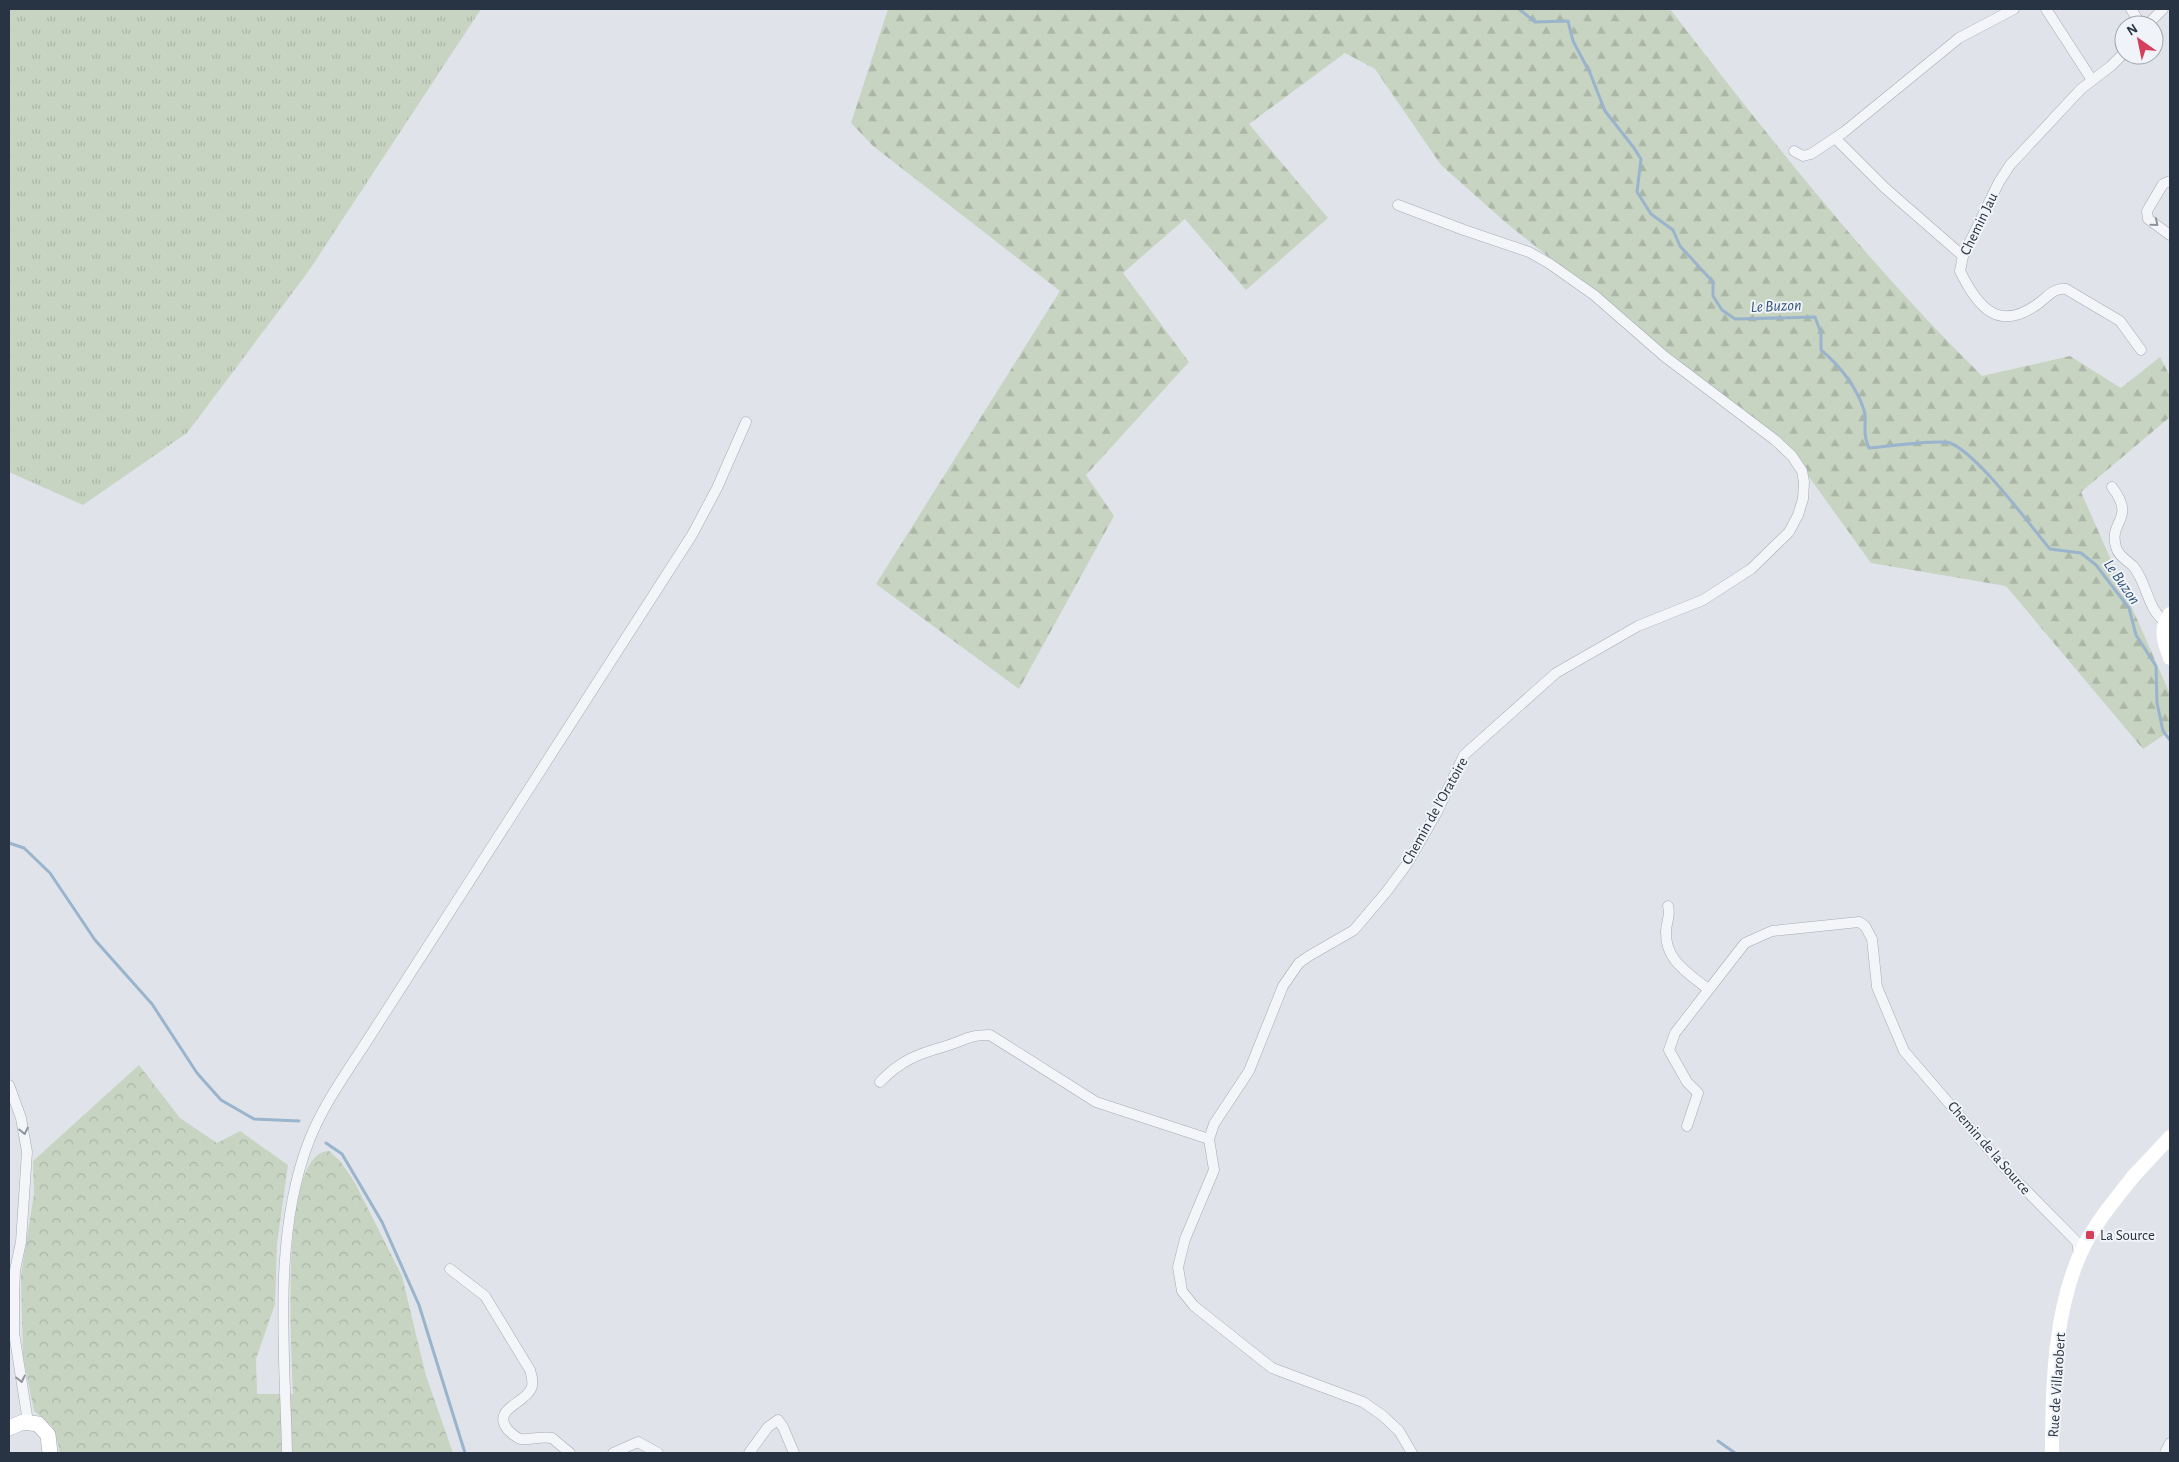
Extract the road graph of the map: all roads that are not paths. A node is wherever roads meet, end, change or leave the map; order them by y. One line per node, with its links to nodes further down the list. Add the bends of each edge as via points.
1 (2014, 9): 3 (street)
2 (2046, 9): 5 (street)
3 (1999, 12): 6 (street, via 1959,38)
4 (2114, 63): 5 (street, Chemin Jau)
5 (2092, 80): 11 (street, Chemin Jau, via 2010,165)
6 (1835, 138): 7 (street, via 1811,154 1803,156); 11 (street, via 1885,188)
7 (1794, 151)
8 (2170, 181): 10 (street, one-way to 10, via 2163,184 2147,211 2148,218)
9 (1398, 205): 23 (street, Chemin de l'Oratoire, via 1529,252 1594,295 1664,356 1792,456 1802,471 1803,499 1798,515 1778,544 1751,569 1703,600 1638,626 1556,673 1464,755 1408,864 1354,930 1300,963 1283,986 1249,1071 1214,1124)
10 (2170, 235)
11 (1962, 256): 12 (street, Chemin Jau, via 1960,271 1975,298 1989,312 2008,317 2021,314 2055,291 2066,289 2120,321)
12 (2140, 350)
13 (746, 422): 33 (street, via 692,535 384,1014 330,1100 309,1141 298,1178 284,1254)
14 (2112, 487): 15 (street, via 2121,498 2124,510 2114,535 2116,548 2137,572 2149,602)
15 (2168, 618): 16 (main road, via 2164,642)
16 (2170, 658)
17 (1668, 906): 18 (street, via 1666,944 1672,959)
18 (1708, 989): 21 (street, via 1675,1033 1669,1050 1687,1082 1698,1093); 25 (street, Chemin de la Source, via 1744,943 1772,931 1859,922 1866,926 1872,939 1877,987 1904,1051 2009,1173)
19 (880, 1082): 23 (street, via 894,1067 923,1051 972,1035 990,1035 1096,1102)
20 (9, 1085): 29 (street, one-way to 29, via 21,1118 27,1152 21,1242 15,1270 14,1333)
21 (1686, 1126)
22 (2170, 1137): 24 (main road, Rue de Villarobert)
23 (1209, 1139): 39 (street, via 1214,1170 1185,1239 1178,1266 1182,1290 1194,1306 1272,1368 1363,1402 1382,1415 1400,1431)
24 (2136, 1173): 25 (main road, Rue de Villarobert, via 2104,1205); 26 (main road, Rue de Villarobert, via 2097,1224)
25 (2078, 1242): 26 (street); 28 (main road, Rue de Villarobert, via 2070,1258 2063,1287)
26 (2080, 1257): 28 (main road, Rue de Villarobert)
27 (450, 1270): 34 (street, via 485,1296 530,1370 531,1390 504,1414 506,1427 521,1438 552,1438)
28 (2062, 1317): 40 (main road, Rue de Villarobert, via 2055,1373)
29 (28, 1422): 30 (main road); 32 (main road, via 38,1424 44,1430 50,1441)
30 (9, 1428)
31 (2170, 1443): 41 (street)
32 (50, 1453)
33 (287, 1453)
34 (570, 1453)
35 (613, 1453): 36 (street, via 638,1442)
36 (658, 1453)
37 (749, 1453): 38 (street, via 768,1427 778,1420)
38 (794, 1453)
39 (1412, 1453)
40 (2052, 1453)
41 (2165, 1453)

